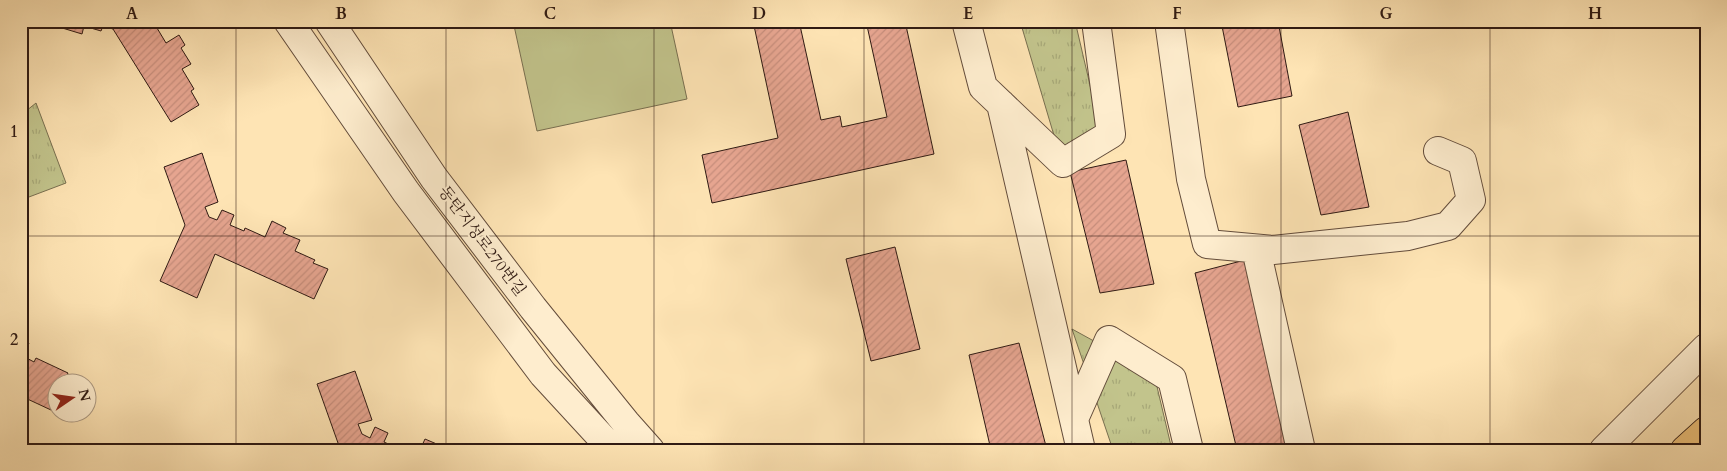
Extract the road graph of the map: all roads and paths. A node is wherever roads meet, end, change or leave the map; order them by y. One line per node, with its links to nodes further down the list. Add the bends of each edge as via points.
1 (288, 21): 12 (street, via 406,192 543,374)
2 (329, 21): 13 (street, 동탄지성로270번길, via 434,178 539,315)
3 (966, 21): 6 (street, via 983,87)
4 (1096, 21): 6 (street, via 1111,134 1063,163)
5 (1169, 21): 8 (street, via 1191,179 1206,244)
6 (1001, 104): 10 (street)
7 (1438, 151): 8 (street, via 1462,161 1471,200 1448,226 1408,236)
8 (1256, 249): 16 (street)
9 (1706, 348): 17 (street)
10 (1074, 419): 14 (street); 15 (street, via 1109,340 1172,379)
11 (1706, 431): 18 (main road)
12 (613, 450)
13 (650, 450)
14 (1080, 450)
15 (1189, 450)
16 (1300, 450)
17 (1604, 450)
18 (1685, 450)

